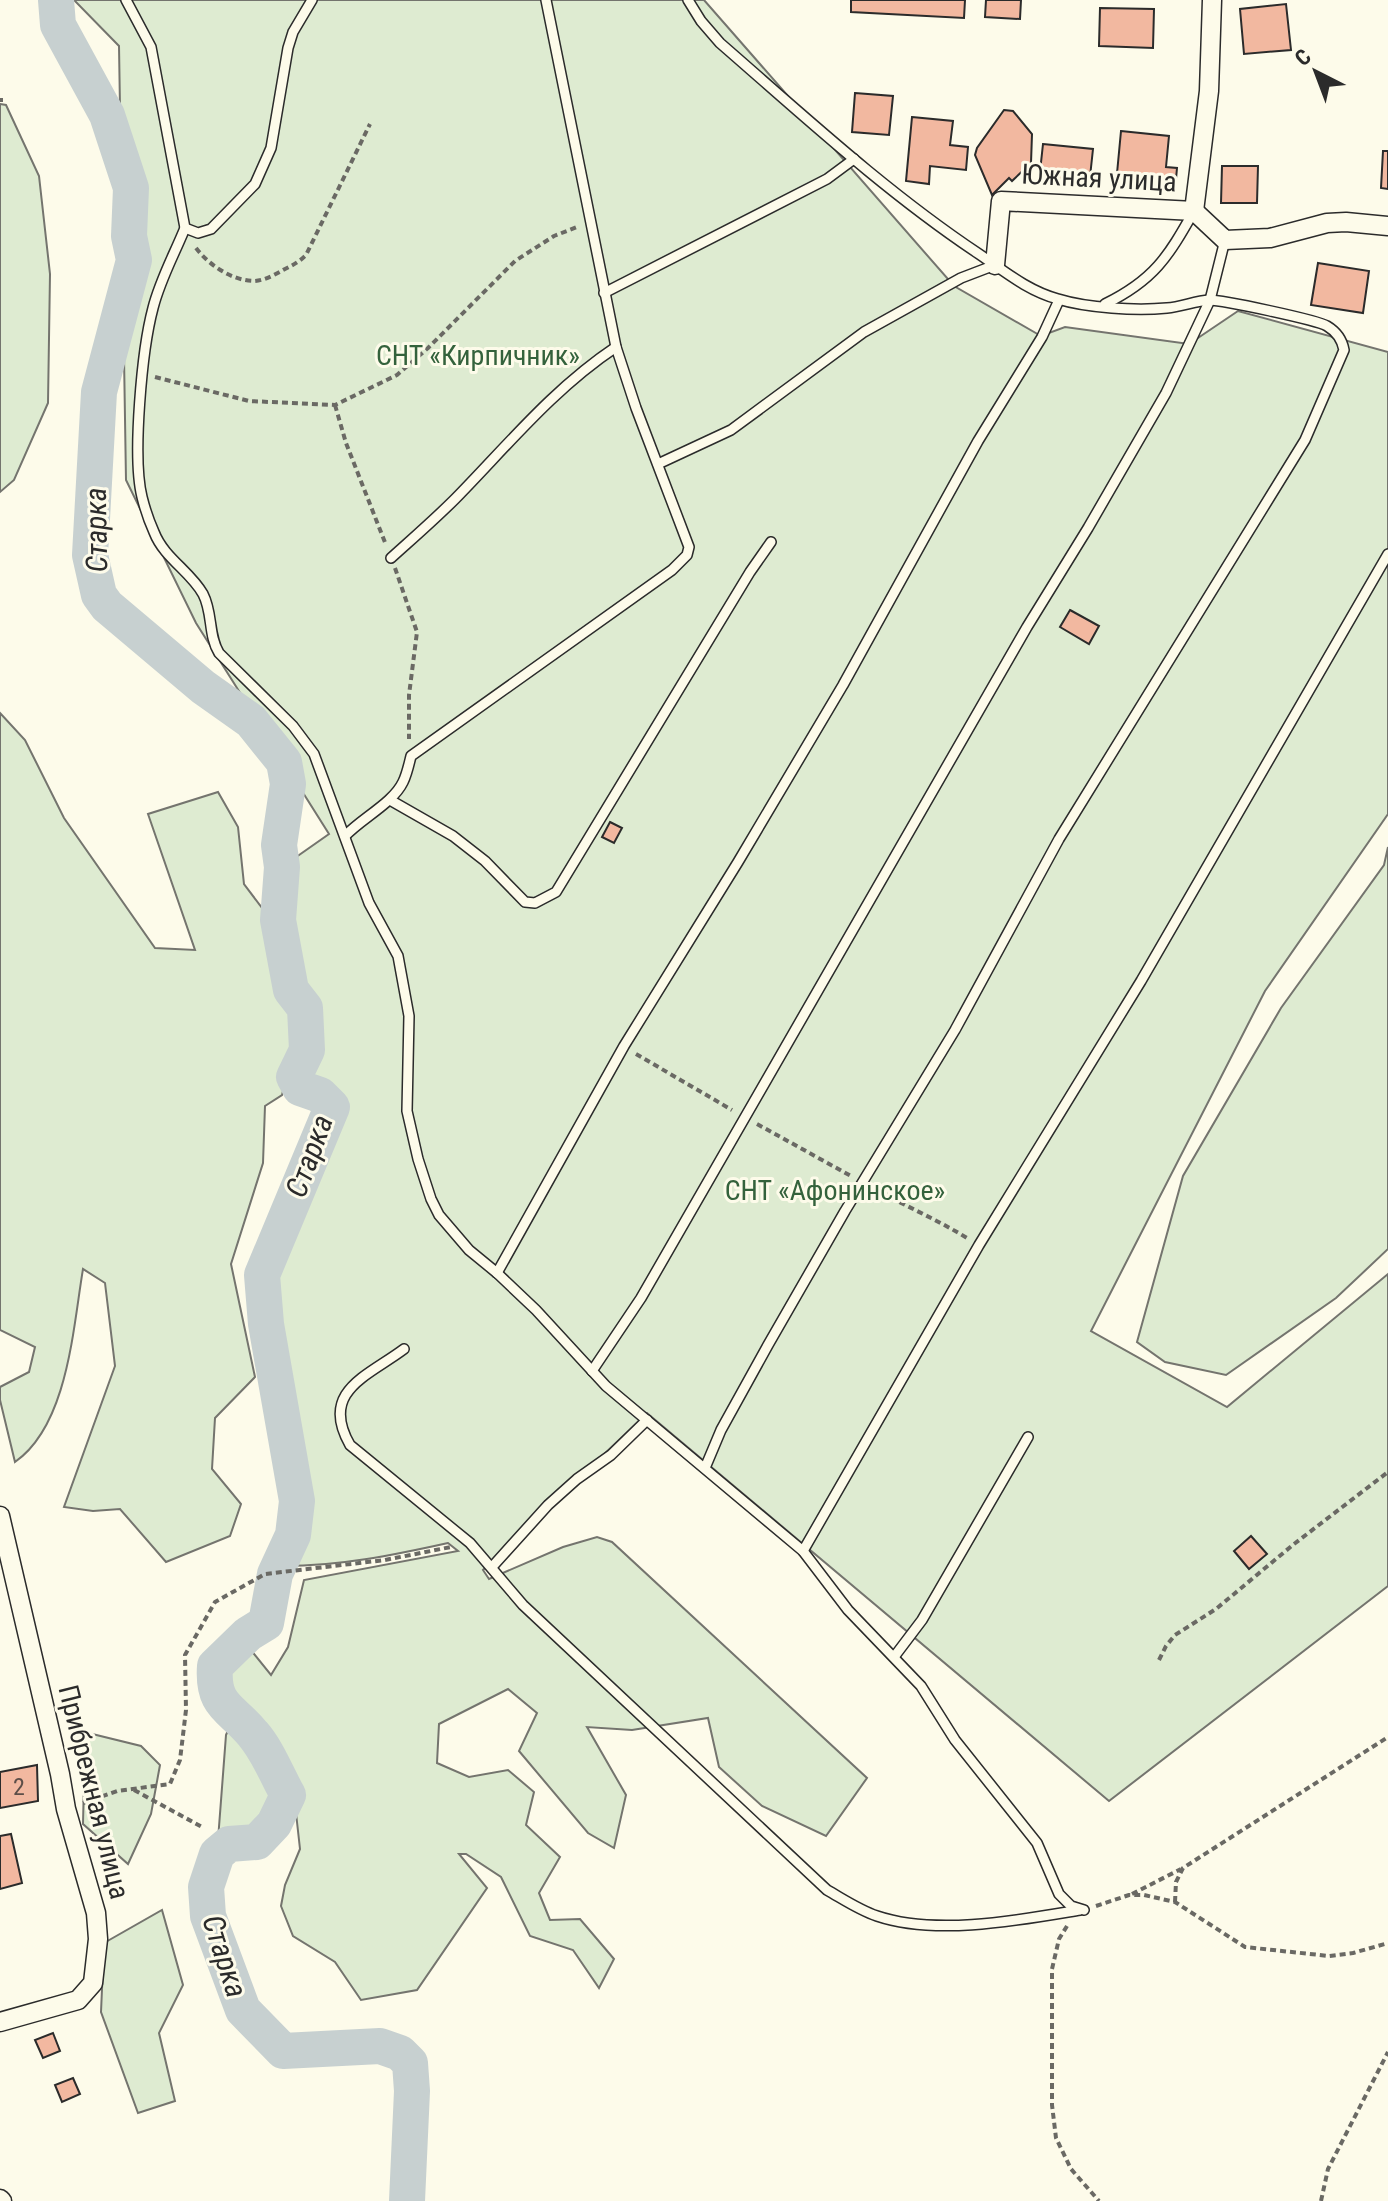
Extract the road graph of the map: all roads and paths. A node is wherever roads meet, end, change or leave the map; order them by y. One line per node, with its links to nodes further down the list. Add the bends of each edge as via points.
1 (126, 0): 11 (lane, via 151,47)
2 (312, 0): 11 (lane, via 288,48 271,148 255,184 211,229 198,233)
3 (546, 0): 9 (lane)
4 (688, 0): 7 (lane, via 720,43)
5 (1212, 0): 8 (street, via 1209,91)
6 (370, 124): 11 (path, via 300,262 266,279 231,275 209,263)
7 (854, 159): 13 (lane, via 931,222); 14 (lane, via 827,179)
8 (1194, 211): 12 (street, Южная улица); 13 (street, Южная улица, via 1001,201); 17 (lane, via 1162,264 1128,293)
9 (590, 222): 14 (lane); 20 (path, via 554,236 515,261 397,375)
10 (1388, 226): 12 (street, via 1327,223 1270,238)
11 (185, 228): 19 (lane, via 153,307)
12 (1225, 240): 16 (lane)
13 (995, 265): 15 (lane); 21 (lane, via 864,332 731,430)
14 (604, 293): 18 (lane)
15 (1059, 300): 17 (lane); 28 (lane, via 843,685)
16 (1210, 300): 17 (lane, via 1167,308); 29 (lane, via 1166,393); 30 (lane, via 1325,324 1339,335 1344,350 1305,440 1059,839 955,1030)
17 (1102, 305)
18 (616, 347): 21 (lane); 24 (lane, via 532,416)
19 (143, 373): 20 (path, via 249,401); 27 (lane, via 141,495 155,535 198,584 219,653 314,754)
20 (335, 405): 24 (path)
21 (658, 464): 25 (lane, via 689,547 687,555)
22 (771, 542): 26 (lane, via 556,892 535,903 525,902 453,836)
23 (1388, 554): 31 (lane, via 1141,981)
24 (391, 558): 25 (path, via 417,632 409,695)
25 (411, 756): 26 (lane, via 403,783)
26 (390, 800): 27 (lane)
27 (345, 836): 32 (lane, via 369,903 402,968 411,1046 407,1111 431,1199 452,1232)
28 (624, 1046): 29 (path); 32 (lane)
29 (745, 1117): 30 (path); 34 (lane, via 641,1298)
30 (862, 1182): 31 (path); 37 (lane, via 721,1430)
31 (979, 1245): 41 (lane)
32 (497, 1273): 34 (lane)
33 (404, 1349): 40 (lane, via 348,1390 341,1402 343,1434 358,1454)
34 (592, 1371): 35 (lane)
35 (647, 1420): 37 (lane); 42 (lane, via 548,1505)
36 (1028, 1437): 43 (lane, via 922,1620)
37 (705, 1468): 41 (lane)
38 (1388, 1472): 44 (path, via 1216,1609 1175,1635)
39 (0, 1516): 47 (street, Прибрежная улица)
40 (470, 1543): 42 (lane); 46 (path, via 385,1560 265,1574 215,1602 185,1655 186,1710 180,1760 170,1784)
41 (803, 1551): 43 (lane, via 848,1610)
42 (492, 1567): 52 (lane, via 523,1605 827,1890 901,1922 963,1924)
43 (894, 1657): 52 (lane, via 1037,1843 1059,1894)
44 (1159, 1660)
45 (1388, 1737): 49 (path)
46 (132, 1789): 47 (path); 48 (path)
47 (66, 1809): 54 (street, Прибрежная улица, via 96,1913 93,1983 78,2000)
48 (204, 1828)
49 (1183, 1868): 50 (path); 51 (path)
50 (1129, 1895): 51 (path); 52 (path)
51 (1175, 1902): 53 (path, via 1245,1947 1329,1956)
52 (1084, 1910): 56 (path, via 1059,1939 1052,1969 1052,2105 1056,2138 1071,2169)
53 (1388, 1943)
54 (0, 2022)
55 (1388, 2052): 57 (path, via 1328,2169)
56 (1099, 2201)
57 (1321, 2201)

